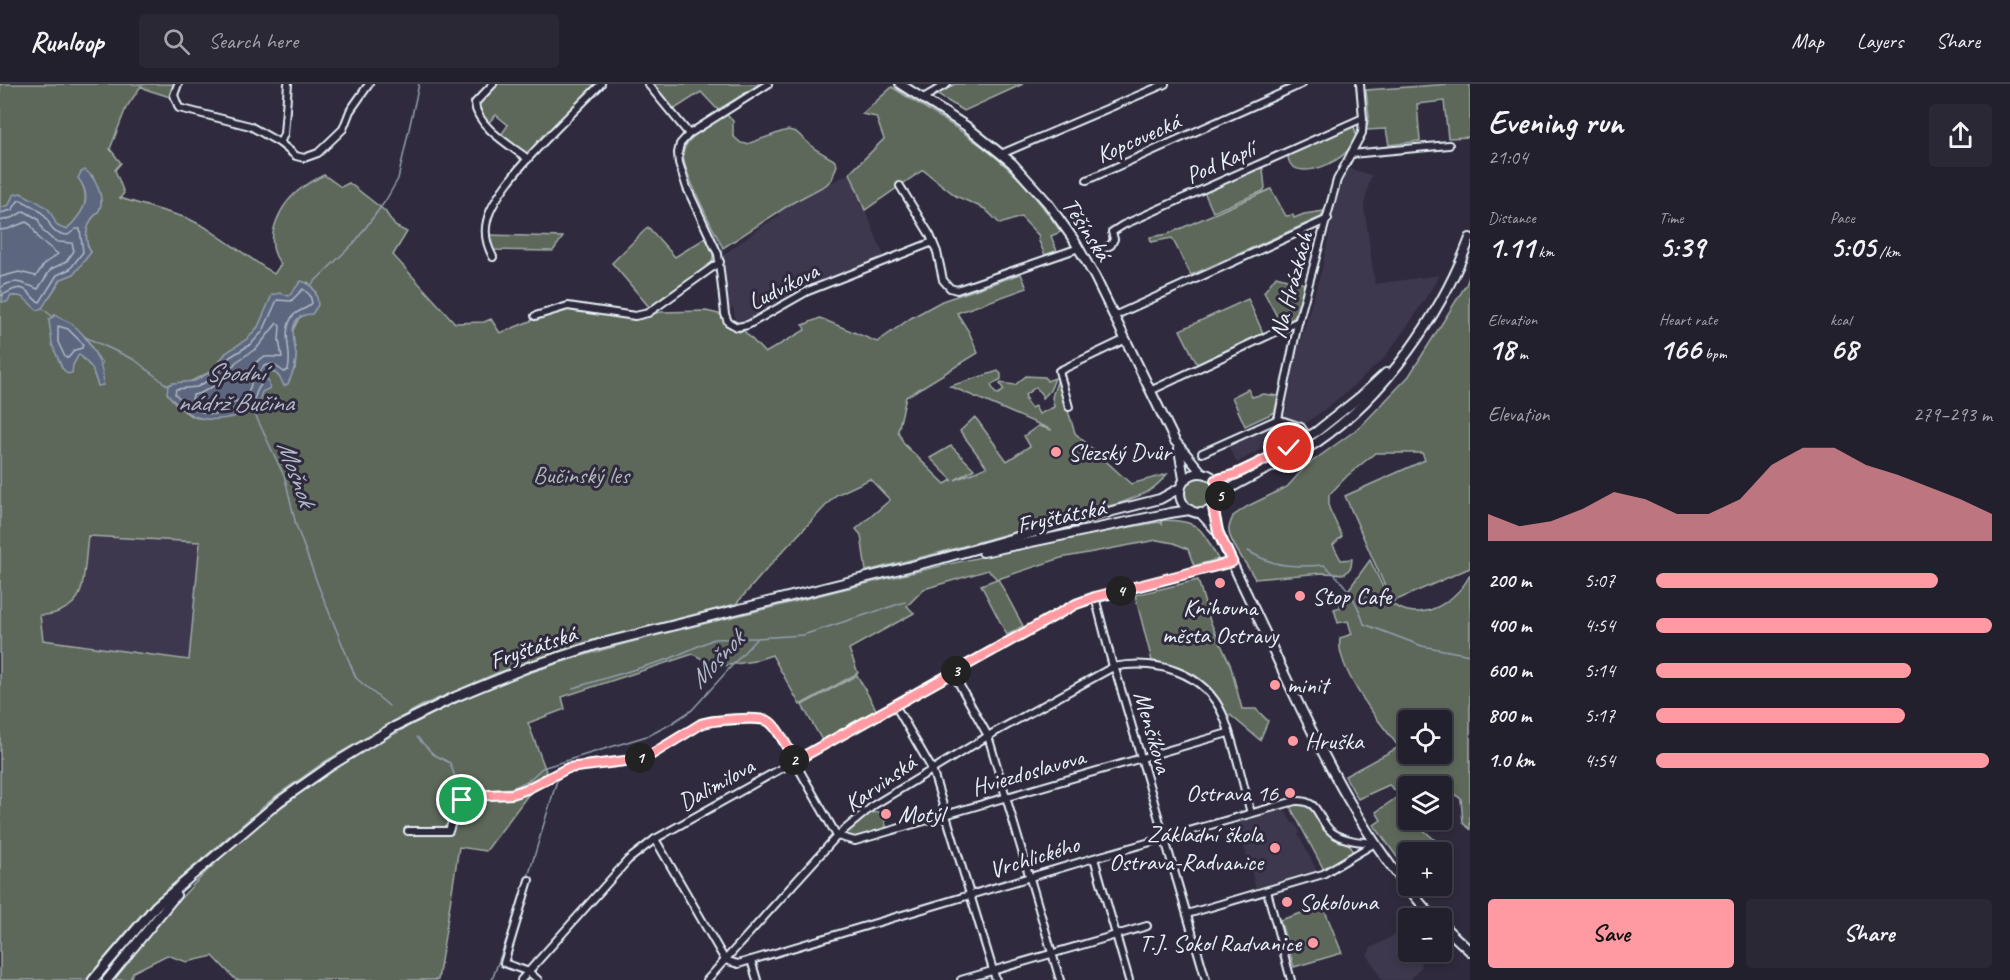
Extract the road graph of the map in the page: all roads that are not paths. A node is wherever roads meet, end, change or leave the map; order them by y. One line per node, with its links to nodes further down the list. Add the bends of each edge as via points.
1 (178, 84): 16 (street, via 174,95 179,108 250,126)
2 (288, 84): 16 (street)
3 (369, 84): 16 (street, via 343,129 318,153 304,158 296,156)
4 (493, 84): 20 (street, via 475,103 475,110 486,126)
5 (601, 84): 20 (street)
6 (648, 84): 15 (street)
7 (768, 84): 15 (street)
8 (900, 84): 13 (main road, Těšínská)
9 (947, 84): 13 (street)
10 (1165, 84): 18 (street)
11 (1302, 84): 21 (street, Kopcovecká)
12 (1360, 84): 14 (street, Na Hrázkách)
13 (923, 98): 18 (main road, Těšínská)
14 (1364, 118): 19 (street, Na Hrázkách, via 1362,133); 27 (street, Pod Kaplí, via 1123,225 1112,232 1114,239)
15 (689, 134): 29 (street, via 680,144 679,163)
16 (280, 143)
17 (1449, 145): 19 (street)
18 (1001, 154): 26 (main road, Těšínská, via 1036,189)
19 (1351, 154): 23 (street, Na Hrázkách, via 1338,180)
20 (528, 159): 28 (street, via 505,186 487,221 486,235)
21 (1087, 180)
22 (900, 186): 25 (street)
23 (1328, 219): 31 (street); 32 (street, Na Hrázkách)
24 (1470, 238): 34 (main road, via 1433,314)
25 (933, 242): 26 (street, via 943,280 957,290); 29 (street, Ludvíkova, via 807,291 748,325 737,327 728,322 725,314)
26 (1079, 248): 31 (main road, Těšínská)
27 (1105, 248)
28 (493, 257)
29 (720, 262): 30 (street, via 648,313 628,315 568,306)
30 (535, 316)
31 (1114, 316): 33 (main road, Těšínská)
32 (1299, 321): 35 (street); 37 (street, Na Hrázkách)
33 (1126, 339): 35 (main road, Těšínská); 36 (street, via 1059,371)
34 (1399, 362): 38 (main road); 45 (main road, via 1378,391 1330,433)
35 (1150, 391): 39 (main road, Těšínská)
36 (1069, 407)
37 (1278, 419): 38 (street, via 1301,427); 40 (street)
38 (1308, 437): 43 (main road, via 1255,466)
39 (1178, 446): 41 (main road, Těšínská); 42 (main road, Těšínská)
40 (1202, 453)
41 (1202, 473): 42 (main road); 43 (main road)
42 (1184, 480): 44 (main road)
43 (1215, 480): 45 (main road)
44 (1180, 488): 47 (main road, via 1181,501); 50 (main road, Fryštátská, via 1160,499)
45 (1220, 495): 46 (main road)
46 (1213, 508): 48 (main road); 49 (main road)
47 (1190, 510): 48 (main road); 50 (main road, Fryštátská)
48 (1200, 513): 49 (main road)
49 (1218, 532): 51 (main road)
50 (940, 559): 71 (main road, Fryštátská, via 599,644 483,685 394,727 330,766 280,801)
51 (1232, 562): 52 (street, Dalimilova); 68 (main road, via 1306,719)
52 (1095, 597): 53 (street, Menšíkova); 54 (street, Dalimilova)
53 (1113, 667): 56 (street, via 1148,663 1191,678 1210,693 1223,714); 57 (street, Karvinská); 58 (street, Menšíkova)
54 (953, 673): 55 (street, Dalimilova); 57 (street)
55 (895, 705): 59 (street, Dalimilova); 60 (street)
56 (1228, 733): 58 (street, Hviezdoslavova); 62 (street)
57 (988, 736): 60 (street, Karvinská); 61 (street)
58 (1142, 758): 61 (street, Hviezdoslavova); 66 (street, Menšíkova)
59 (795, 761): 64 (street, via 768,721 711,721 649,756 568,768 512,794 469,796 459,801 449,831); 65 (street); 67 (street, Dalimilova)
60 (932, 769): 63 (street); 65 (street, Karvinská, via 874,805)
61 (1007, 796): 63 (street, Hviezdoslavova); 70 (street)
62 (1251, 813): 66 (street, Vrchlického); 68 (street, Vrchlického, via 1306,801 1334,833)
63 (946, 814): 65 (street, Hviezdoslavova, via 855,841); 74 (street)
64 (408, 831)
65 (837, 836): 82 (street, Karvinská)
66 (1165, 837): 69 (street, Vrchlického); 76 (street, Menšíkova)
67 (655, 838): 82 (street); 85 (street, Dalimilova, via 628,860)
68 (1375, 843): 73 (street, via 1323,874); 75 (main road)
69 (1094, 858): 70 (street, Vrchlického); 78 (street)
70 (1030, 877): 74 (street, Vrchlického); 81 (street)
71 (189, 880): 86 (main road, Fryštátská, via 156,906); 87 (main road, Fryštátská)
72 (529, 880): 85 (street, via 504,963)
73 (1267, 891): 76 (street); 97 (street)
74 (970, 895): 83 (street, Vrchlického); 84 (street)
75 (1426, 908)
76 (1187, 914): 96 (street, Menšíkova)
77 (1147, 926): 78 (street)
78 (1116, 934): 81 (street); 95 (street)
79 (1452, 934): 80 (main road)
80 (1470, 951)
81 (1052, 953): 84 (street); 94 (street)
82 (725, 960): 83 (street, Vrchlického, via 738,964); 90 (street, Karvinská)
83 (751, 960): 91 (street)
84 (993, 970): 92 (street); 93 (street)
85 (529, 972): 88 (street, Dalimilova); 89 (street)
86 (93, 980)
87 (107, 980)
88 (521, 980)
89 (538, 980)
90 (707, 980)
91 (757, 980)
92 (961, 980)
93 (996, 980)
94 (1060, 980)
95 (1129, 980)
96 (1206, 980)
97 (1291, 980)

